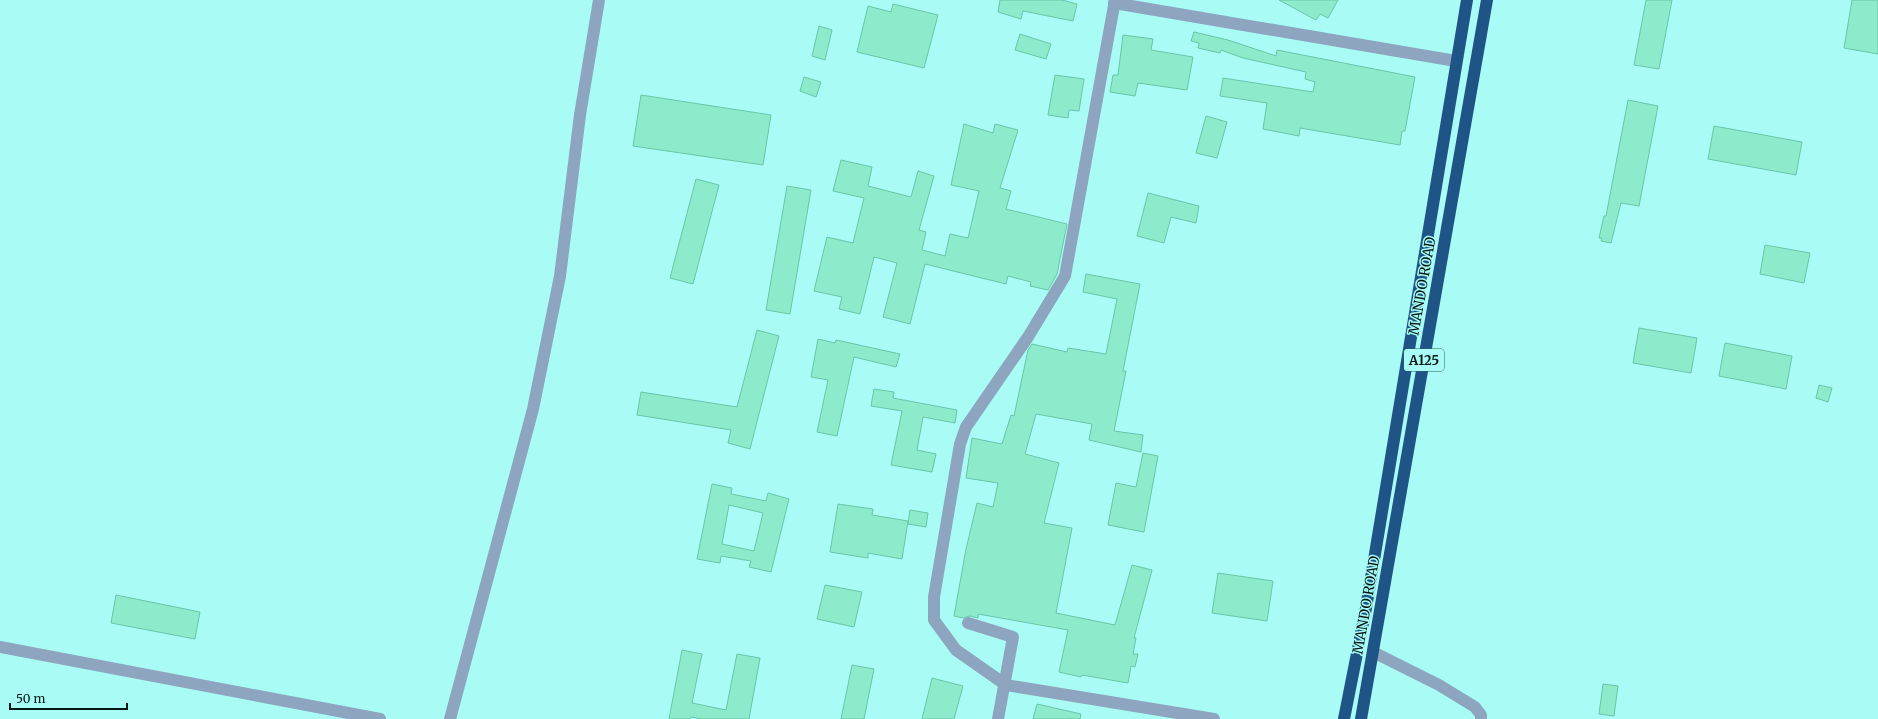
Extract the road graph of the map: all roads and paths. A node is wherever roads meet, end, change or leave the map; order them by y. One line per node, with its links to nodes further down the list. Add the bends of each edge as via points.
1 (599, 0): 11 (street, via 580,115 560,276 533,409)
2 (1467, 0): 5 (highway, MANDO ROAD / A125)
3 (1487, 0): 8 (highway, MANDO ROAD / A125)
4 (1114, 1): 5 (street); 9 (street, via 1065,276 1028,337 966,427 960,444 934,598 934,620 956,650)
5 (1456, 61): 14 (highway, MANDO ROAD / A125, via 1366,608)
6 (968, 623): 9 (street, via 1013,637)
7 (0, 647): 10 (street)
8 (1373, 652): 15 (highway, MANDO ROAD / A125); 16 (street, via 1439,685 1475,707)
9 (1006, 685): 12 (street); 13 (street)
10 (380, 719)
11 (450, 719)
12 (998, 719)
13 (1214, 719)
14 (1344, 719)
15 (1361, 719)
16 (1481, 719)

